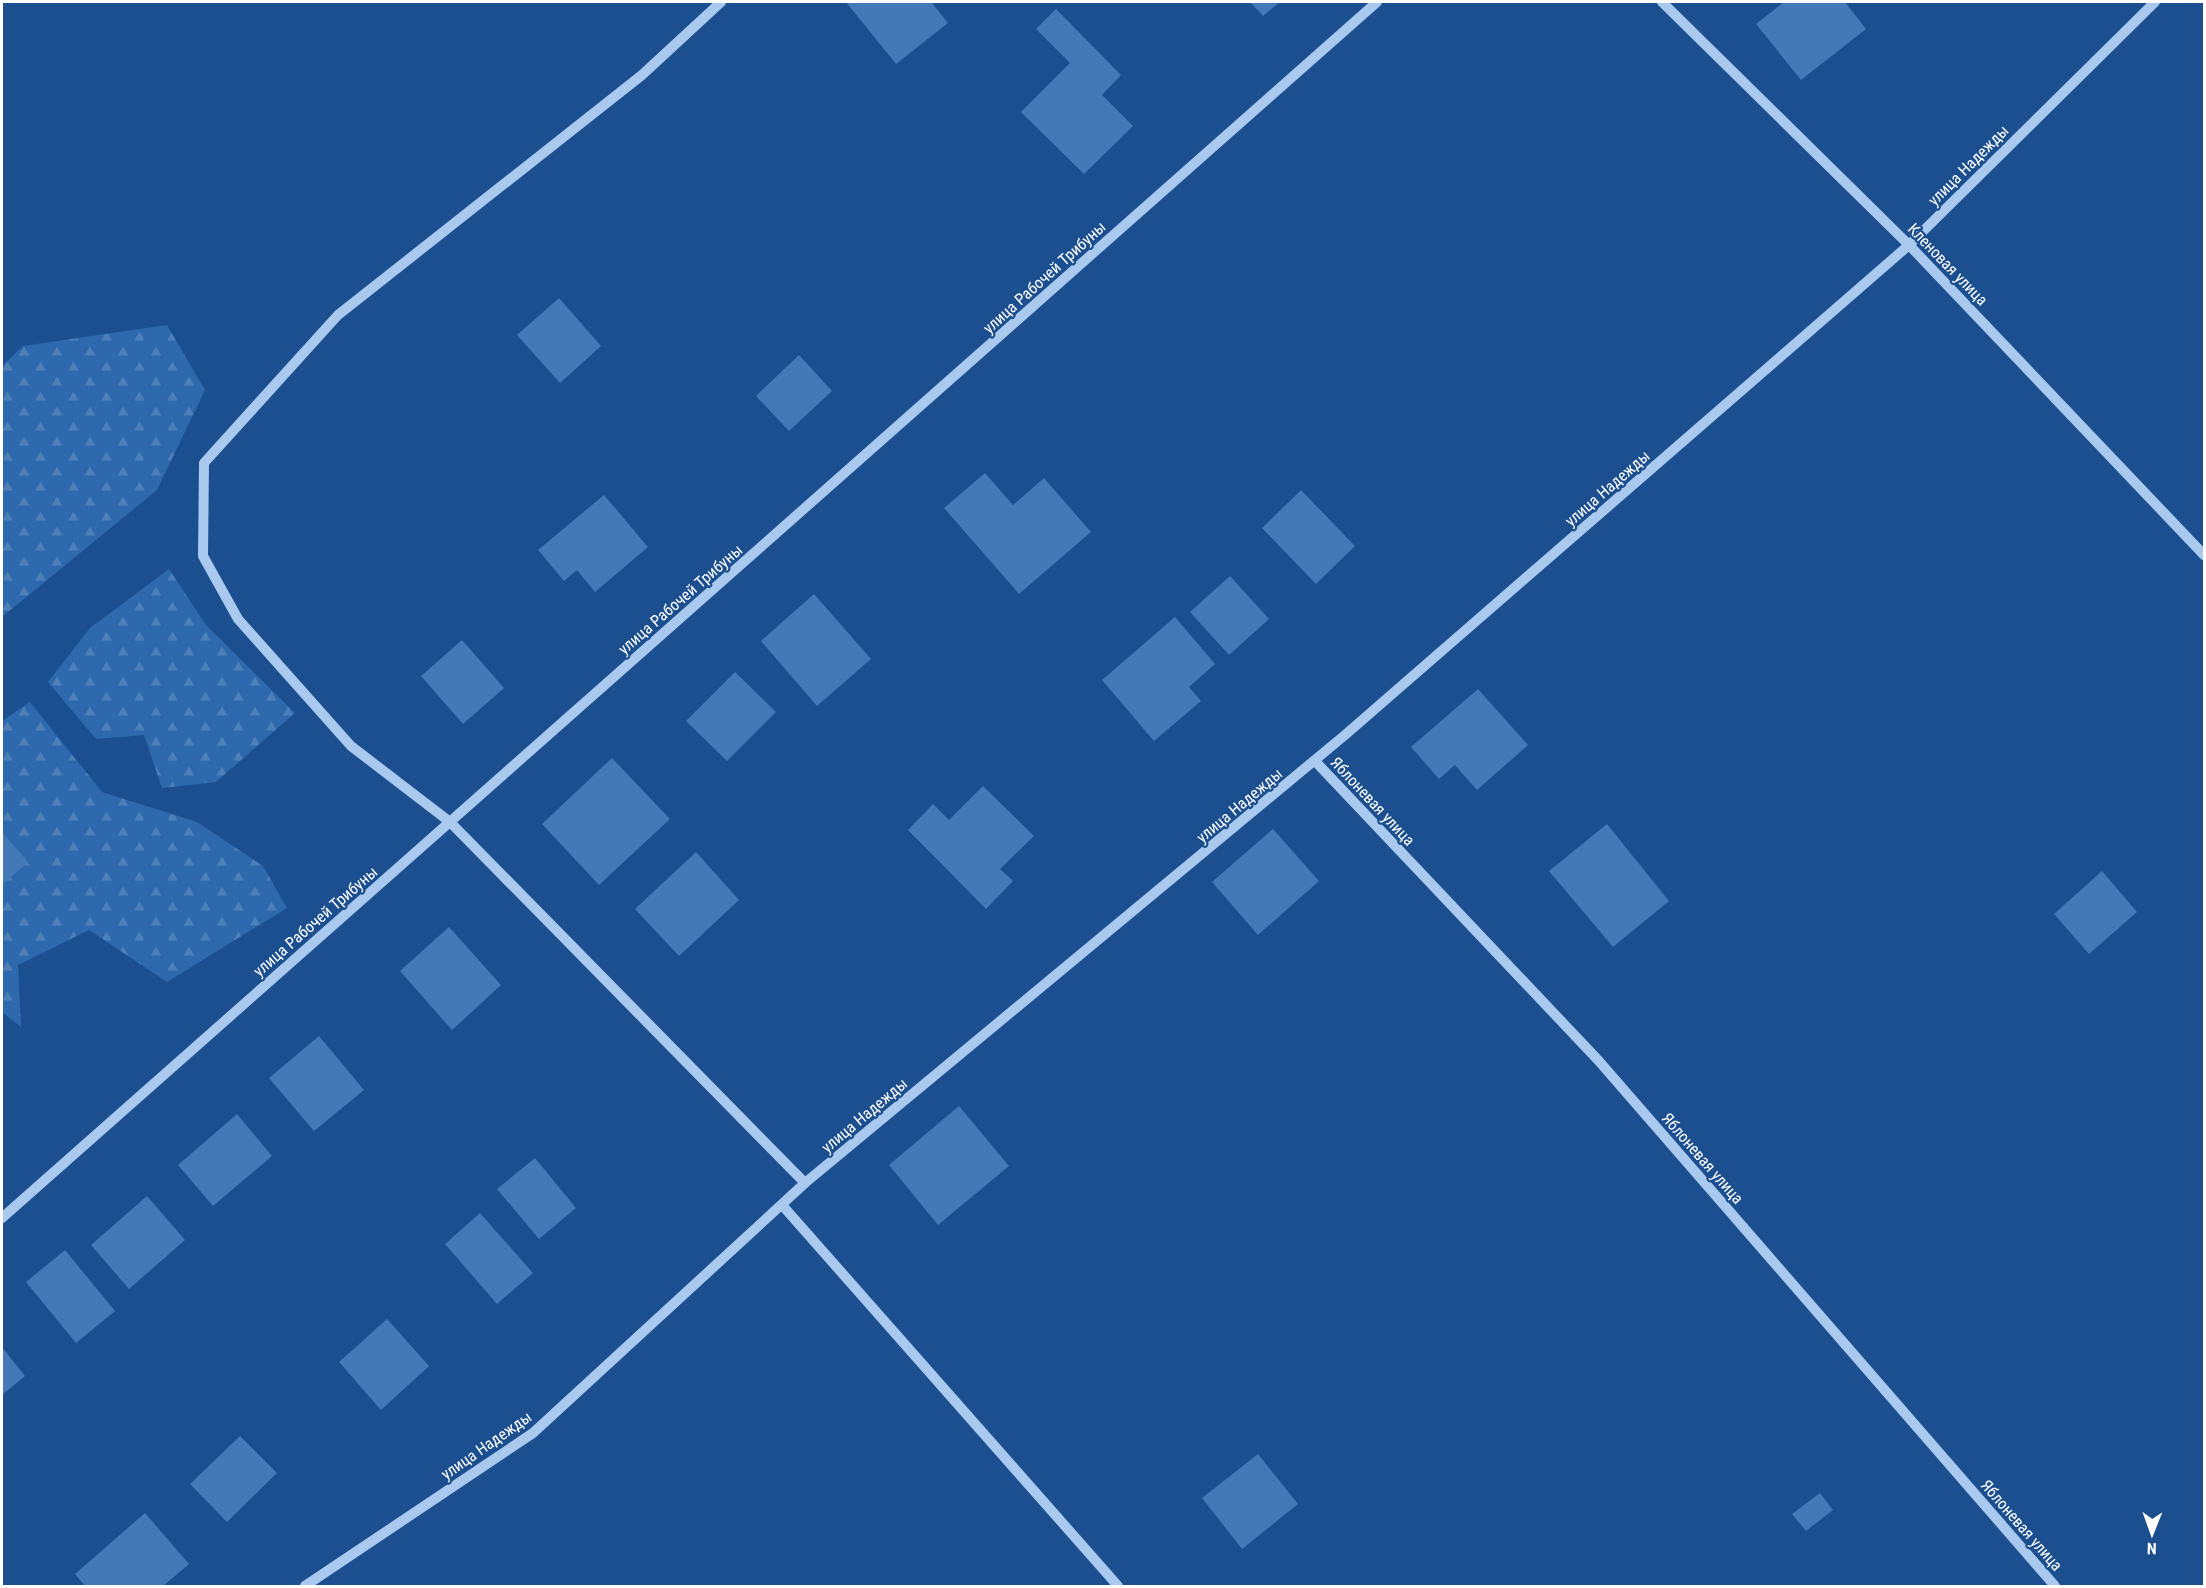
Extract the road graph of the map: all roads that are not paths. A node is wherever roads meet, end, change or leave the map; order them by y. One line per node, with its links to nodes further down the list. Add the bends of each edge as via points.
1 (721, 2): 8 (street, via 642,75 338,315 204,463 203,556 238,619 351,746)
2 (1377, 2): 8 (street, улица Рабочей Трибуны)
3 (1662, 2): 5 (street, Кленовая улица)
4 (2155, 2): 5 (street, улица Надежды)
5 (1909, 245): 6 (street, Кленовая улица); 7 (street, улица Надежды)
6 (2205, 555)
7 (1315, 761): 9 (street, улица Надежды); 14 (street, Яблоневая улица, via 1598,1060)
8 (450, 822): 9 (street); 11 (street, улица Рабочей Трибуны)
9 (805, 1183): 10 (street, улица Надежды)
10 (782, 1205): 12 (street, улица Надежды, via 533,1433); 13 (street)
11 (2, 1218)
12 (305, 1587)
13 (1118, 1587)
14 (2055, 1587)

